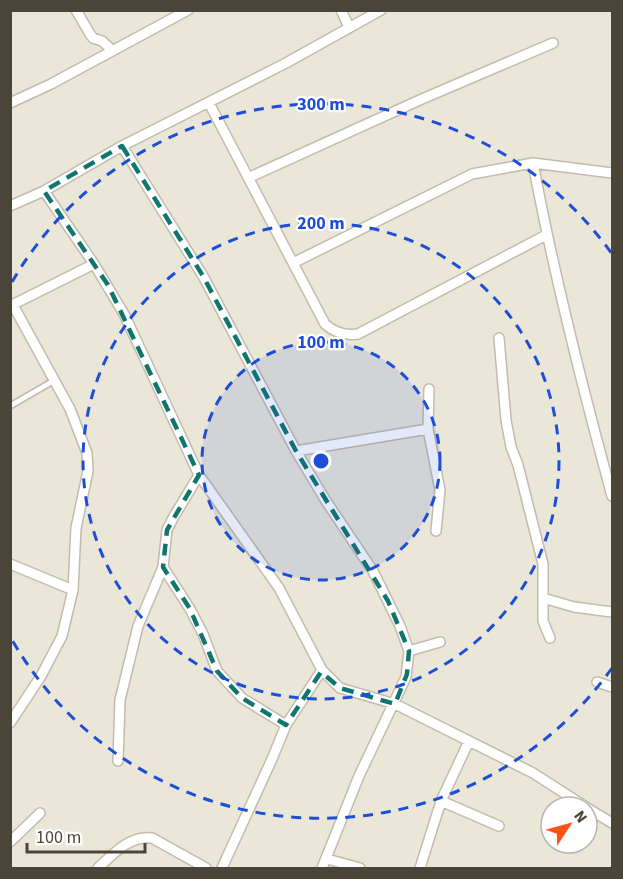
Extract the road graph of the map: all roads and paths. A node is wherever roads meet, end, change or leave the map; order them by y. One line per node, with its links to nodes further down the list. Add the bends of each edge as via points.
1 (76, 10): 7 (street, via 93,38)
2 (341, 10): 5 (street)
3 (381, 10): 5 (street)
4 (183, 11): 7 (street)
5 (349, 27): 9 (street)
6 (553, 43): 13 (street)
7 (112, 51): 8 (street)
8 (10, 103)
9 (209, 103): 10 (street); 13 (street)
10 (122, 146): 14 (street); 25 (street, via 203,276)
11 (533, 163): 12 (street); 16 (street); 17 (street, via 472,174)
12 (612, 173)
13 (250, 177): 17 (street)
14 (44, 191): 15 (street); 18 (street)
15 (10, 206)
16 (546, 235): 17 (street, via 400,313 347,336 325,324); 27 (street)
17 (293, 263)
18 (94, 264): 19 (street); 26 (street, via 124,314)
19 (12, 305): 21 (street)
20 (499, 338): 32 (street, via 506,420 541,553)
21 (55, 381): 23 (lane); 31 (street, via 87,453)
22 (429, 389): 24 (street)
23 (10, 406)
24 (428, 429): 25 (street); 28 (street, via 440,490)
25 (296, 451): 36 (street, via 373,571)
26 (199, 475): 30 (street, via 167,530); 37 (street, via 279,588)
27 (612, 496)
28 (436, 531)
29 (10, 564): 31 (street)
30 (163, 567): 42 (street, via 203,634 217,671 248,702); 44 (street, via 138,626 120,700)
31 (72, 590): 41 (street, via 62,636)
32 (543, 598): 33 (street, via 574,608); 34 (street, via 543,621)
33 (612, 612)
34 (550, 638)
35 (440, 642): 36 (street)
36 (409, 651): 40 (street, via 407,674)
37 (322, 670): 40 (street, via 340,688); 42 (street)
38 (597, 682): 39 (street)
39 (612, 687)
40 (395, 704): 43 (street); 52 (street, via 360,776)
41 (10, 723)
42 (286, 725): 55 (street)
43 (469, 741): 45 (street); 46 (street)
44 (118, 761)
45 (567, 795)
46 (441, 801): 50 (street); 58 (street)
47 (40, 813): 51 (street)
48 (599, 815): 49 (street)
49 (612, 823)
50 (499, 826)
51 (10, 842)
52 (327, 859): 56 (street); 57 (street)
53 (98, 868): 54 (street, via 128,843 152,837)
54 (206, 868)
55 (222, 868)
56 (322, 868)
57 (360, 868)
58 (420, 868)

